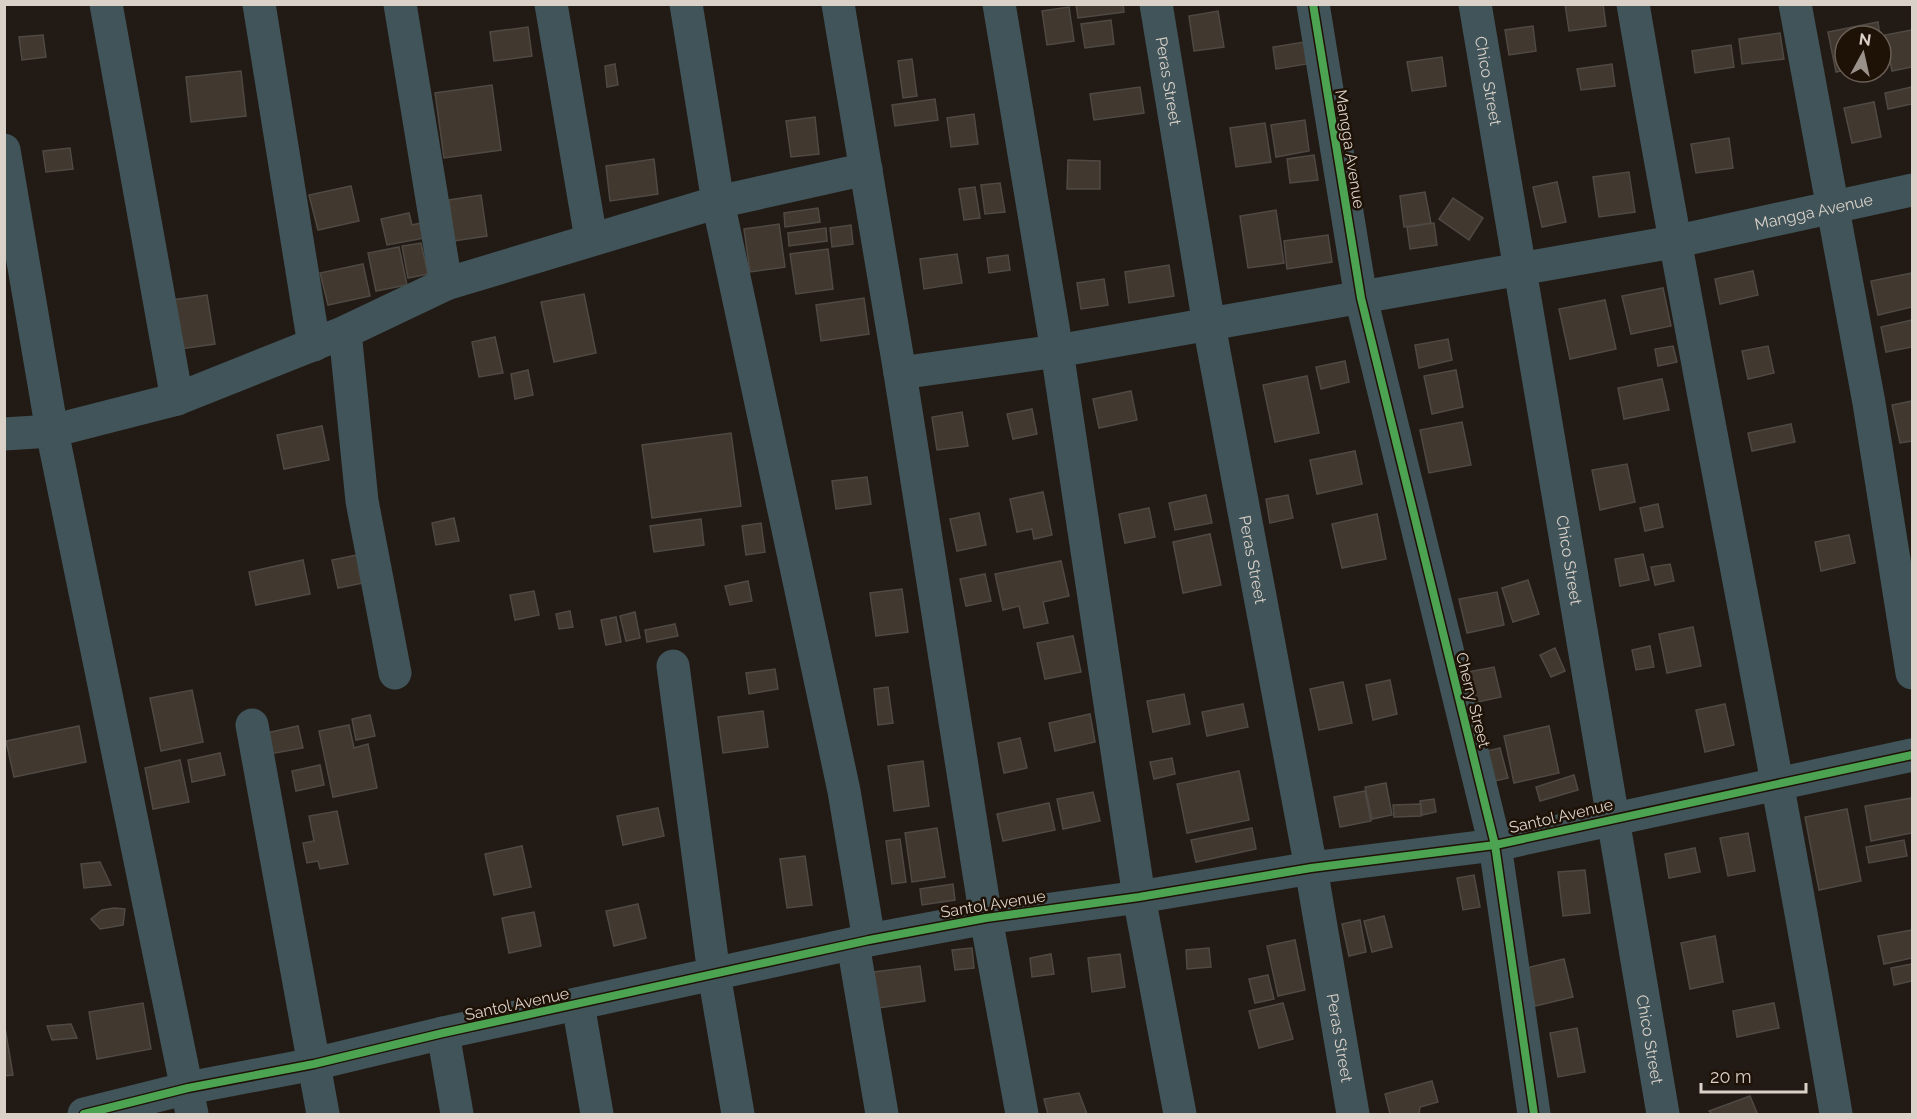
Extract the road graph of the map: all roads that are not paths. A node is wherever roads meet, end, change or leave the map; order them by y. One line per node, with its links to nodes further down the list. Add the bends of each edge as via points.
1 (106, 4): 28 (street)
2 (259, 4): 25 (street)
3 (400, 4): 21 (street)
4 (551, 4): 18 (street)
5 (686, 4): 16 (street)
6 (838, 4): 14 (street)
7 (999, 4): 26 (street)
8 (1156, 4): 23 (street, Peras Street)
9 (1313, 4): 22 (street, Mangga Avenue)
10 (1475, 4): 20 (street, Chico Street)
11 (1634, 4): 19 (street)
12 (1795, 4): 17 (street)
13 (4, 150): 29 (street)
14 (866, 169): 16 (street); 27 (street)
15 (1912, 190): 17 (street, Mangga Avenue)
16 (718, 202): 18 (street); 42 (street, via 844,791)
17 (1831, 209): 19 (street, Mangga Avenue); 33 (street, via 1869,403)
18 (591, 239): 21 (street)
19 (1673, 243): 20 (street, Mangga Avenue); 36 (street)
20 (1523, 269): 22 (street, Mangga Avenue); 37 (street, Chico Street)
21 (446, 284): 24 (street)
22 (1361, 298): 23 (street, Mangga Avenue); 38 (street, Cherry Street)
23 (1209, 324): 26 (street, Mangga Avenue); 39 (street, Peras Street)
24 (345, 332): 25 (street); 32 (street, via 363,501)
25 (315, 345): 28 (street)
26 (1057, 351): 27 (street, Mangga Avenue); 40 (street)
27 (900, 373): 41 (street)
28 (177, 399): 29 (street)
29 (52, 431): 30 (street); 47 (street)
30 (4, 434)
31 (673, 666): 43 (street)
32 (395, 673)
33 (1912, 673)
34 (252, 725): 46 (street)
35 (1912, 755): 36 (street, Santol Avenue)
36 (1777, 783): 37 (street, Santol Avenue); 59 (street)
37 (1611, 818): 38 (street, Santol Avenue); 58 (street, Chico Street)
38 (1495, 845): 39 (street, Santol Avenue); 57 (street, Cherry Street)
39 (1311, 868): 40 (street, Santol Avenue); 56 (street, Peras Street)
40 (1139, 897): 41 (street, Santol Avenue); 55 (street)
41 (986, 918): 42 (street, Santol Avenue); 54 (street)
42 (861, 942): 43 (street, Santol Avenue); 53 (street)
43 (714, 974): 44 (street, Santol Avenue); 52 (street)
44 (578, 1004): 45 (street, Santol Avenue); 51 (street)
45 (443, 1033): 46 (street, Santol Avenue); 50 (street)
46 (314, 1064): 47 (street, Santol Avenue); 49 (street)
47 (190, 1101): 48 (street, Santol Avenue)
48 (84, 1114)
49 (322, 1114)
50 (457, 1114)
51 (597, 1114)
52 (738, 1114)
53 (882, 1114)
54 (1022, 1114)
55 (1180, 1114)
56 (1353, 1114)
57 (1534, 1114)
58 (1663, 1114)
59 (1836, 1114)

